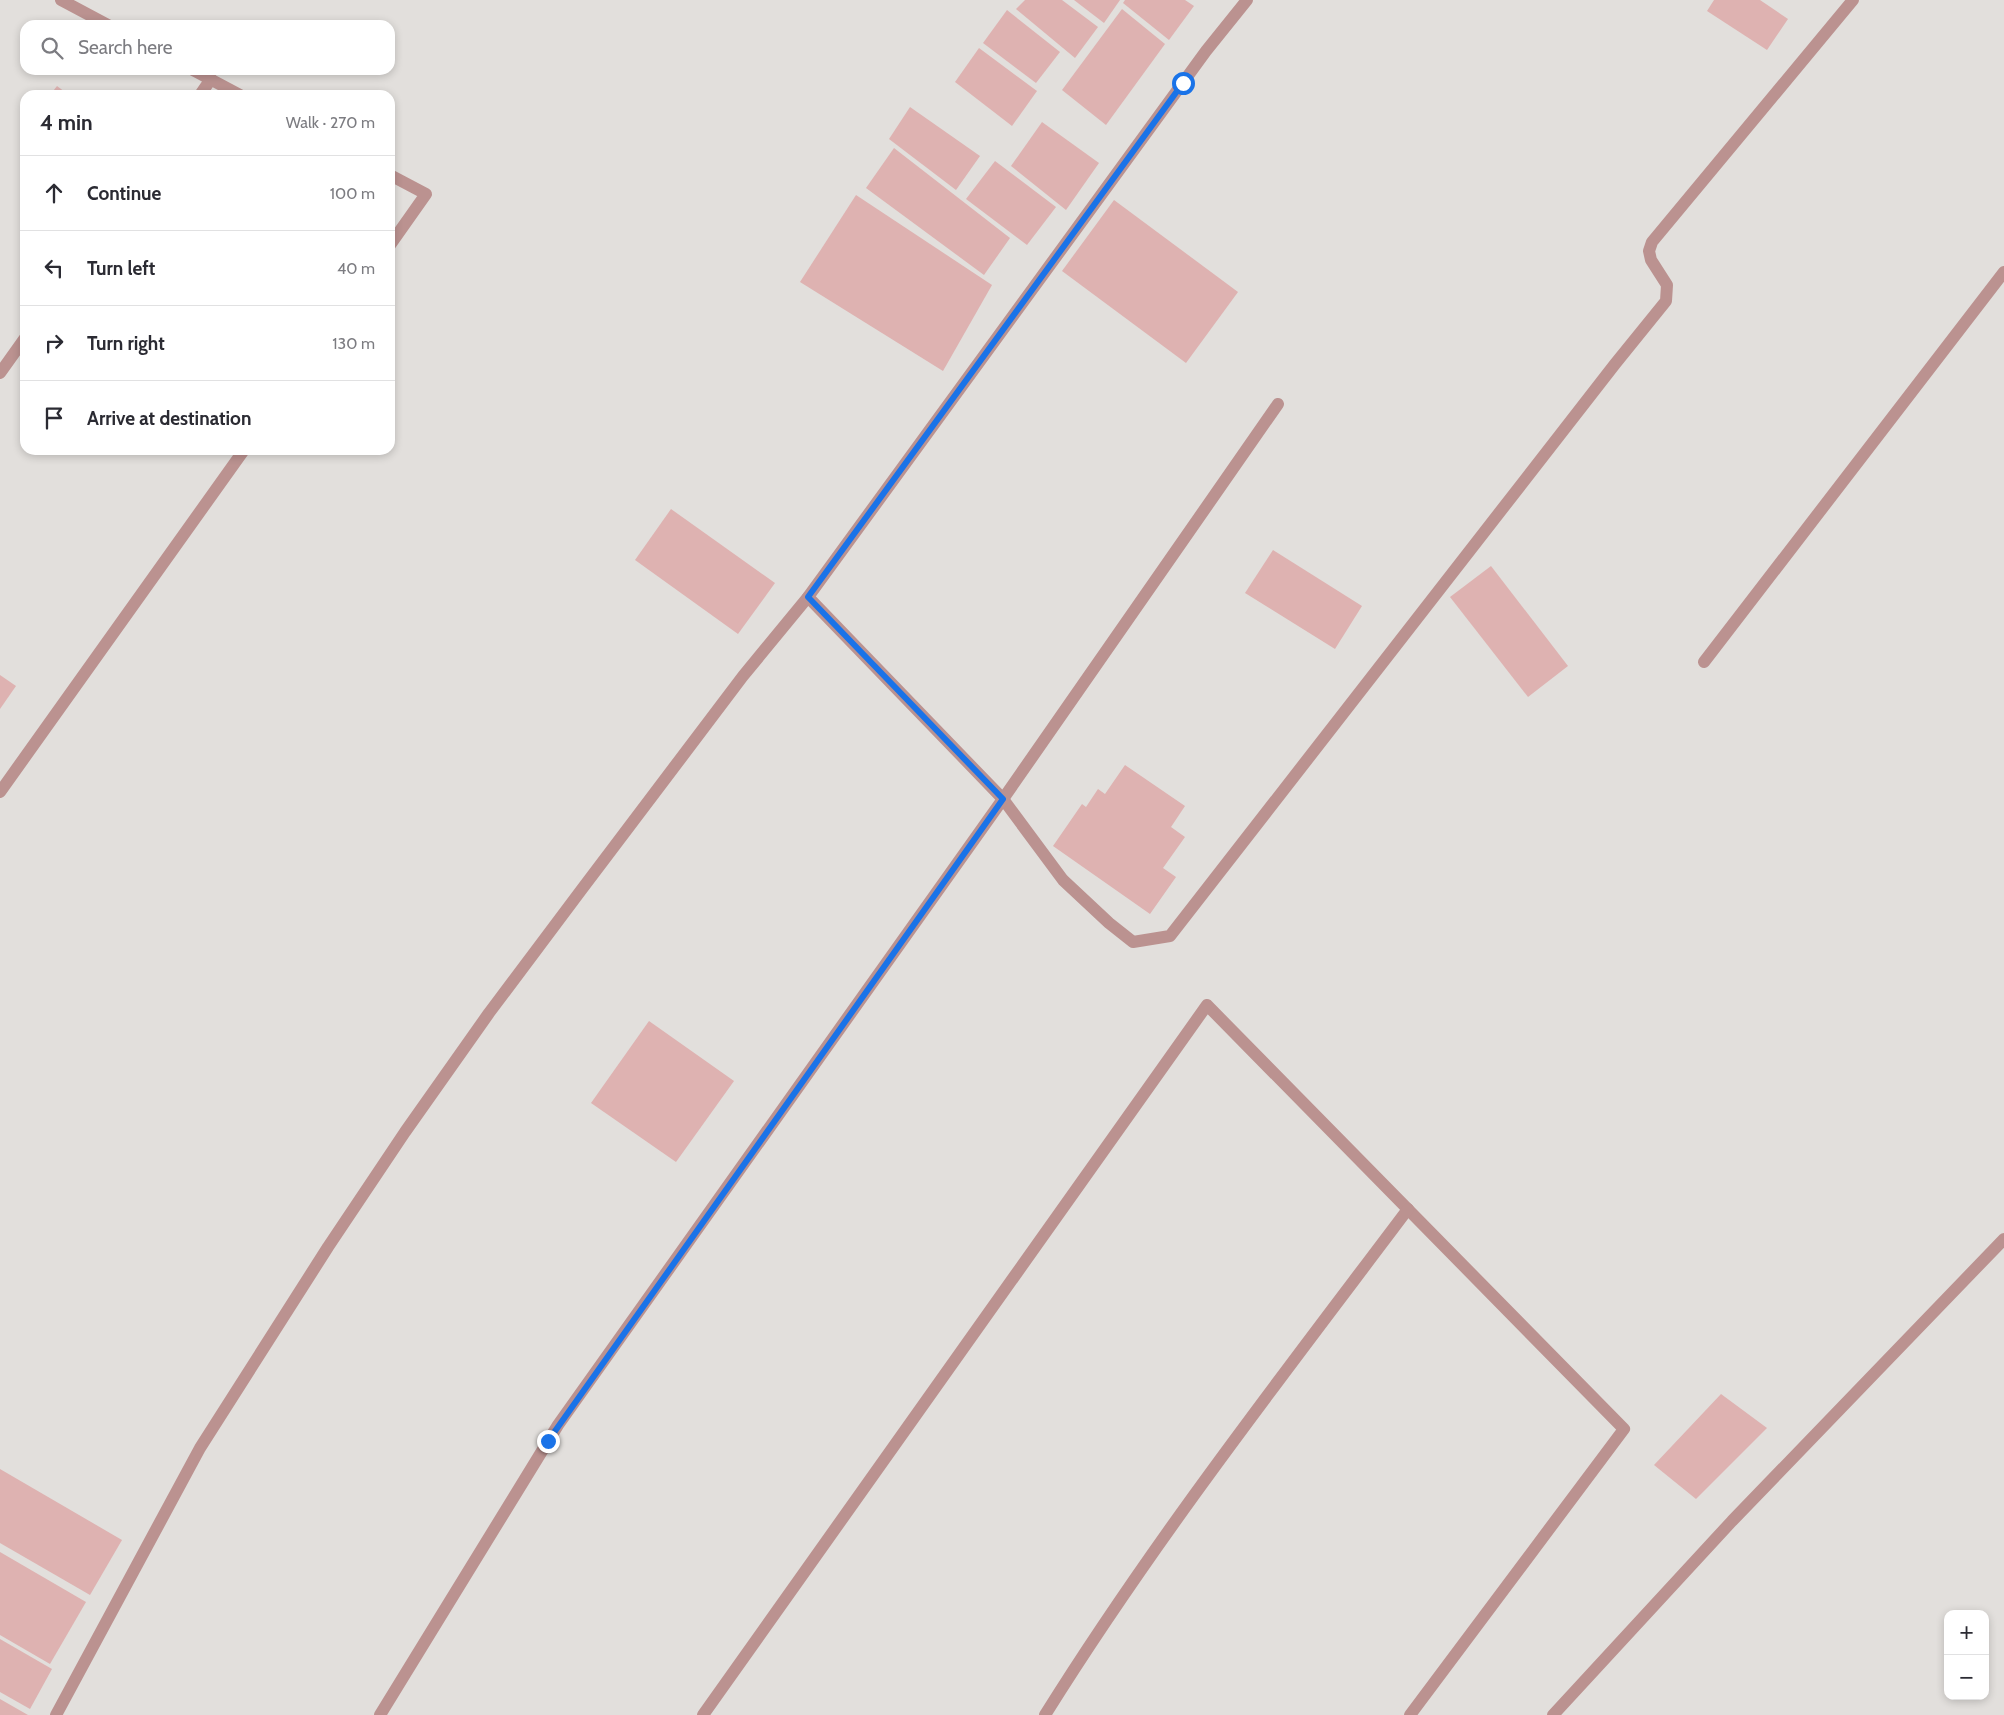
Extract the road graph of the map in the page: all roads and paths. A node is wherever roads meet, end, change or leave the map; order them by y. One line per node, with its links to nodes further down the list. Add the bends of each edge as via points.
1 (61, 0): 4 (street)
2 (1246, 0): 16 (street)
3 (1853, 0): 19 (street, via 1652,242 1651,260 1667,284 1666,301 1170,936 1133,942 1109,923 1063,880)
4 (99, 20)
5 (202, 75): 6 (street)
6 (211, 80): 7 (street); 8 (street)
7 (204, 90)
8 (230, 90)
9 (395, 178): 10 (street, via 426,194)
10 (395, 238)
11 (2004, 272): 17 (street)
12 (20, 345): 13 (street)
13 (0, 373)
14 (1278, 404): 19 (street)
15 (240, 455): 18 (street)
16 (808, 597): 19 (street); 22 (street, via 743,676 582,889 405,1132 200,1448)
17 (1704, 662)
18 (0, 792)
19 (1003, 799): 23 (street, via 558,1425)
20 (1408, 1209): 24 (street, via 1207,1004); 25 (street, via 1217,1462 1088,1646); 26 (street, via 1624,1429)
21 (2004, 1239): 27 (street, via 1732,1521)
22 (56, 1715)
23 (380, 1715)
24 (703, 1715)
25 (1045, 1715)
26 (1410, 1715)
27 (1553, 1715)

